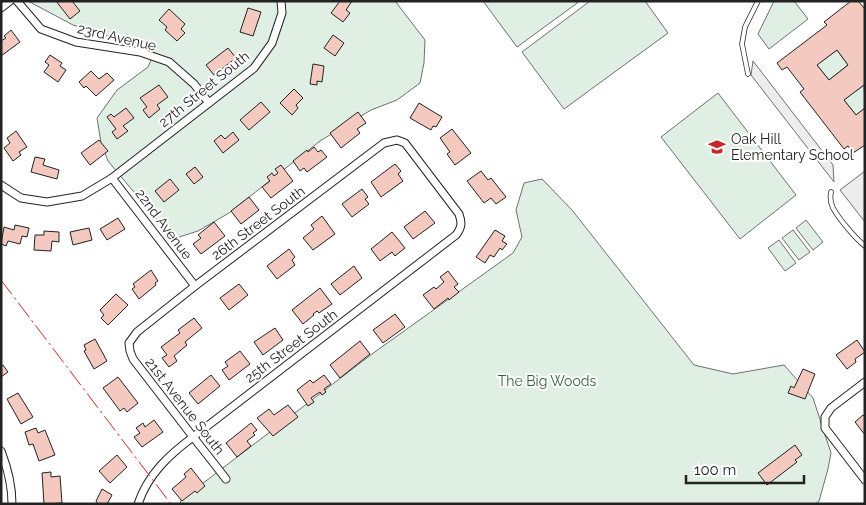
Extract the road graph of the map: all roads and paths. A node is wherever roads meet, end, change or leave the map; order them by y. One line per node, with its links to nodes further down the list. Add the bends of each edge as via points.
1 (10, 1): 5 (street)
2 (18, 1): 7 (street, 23rd Avenue, via 40,28 76,42 140,52 168,62 194,84)
3 (280, 1): 7 (street, 27th Street South, via 282,12 272,43 254,68)
4 (758, 1): 6 (lane, via 745,27 742,44)
5 (1, 8)
6 (748, 74)
7 (209, 104): 9 (street, 27th Street South)
8 (384, 143): 13 (street, 26th Street South); 16 (street, 25th Street South, via 397,140 405,144 459,214 460,230)
9 (112, 178): 10 (street, via 82,196 47,202 21,198); 13 (street, 22nd Avenue)
10 (1, 185)
11 (832, 192): 12 (lane, via 832,207)
12 (865, 246)
13 (195, 286): 14 (street, 26th Street South)
14 (148, 324): 16 (street, 21st Avenue South, via 129,343 130,352)
15 (865, 382): 19 (street, via 830,408 825,417 825,428)
16 (193, 437): 18 (street, 21st Avenue South); 21 (street, 25th Street South, via 156,470)
17 (1, 452): 20 (street, via 9,470)
18 (226, 479)
19 (865, 480)
20 (12, 504)
21 (138, 504)

